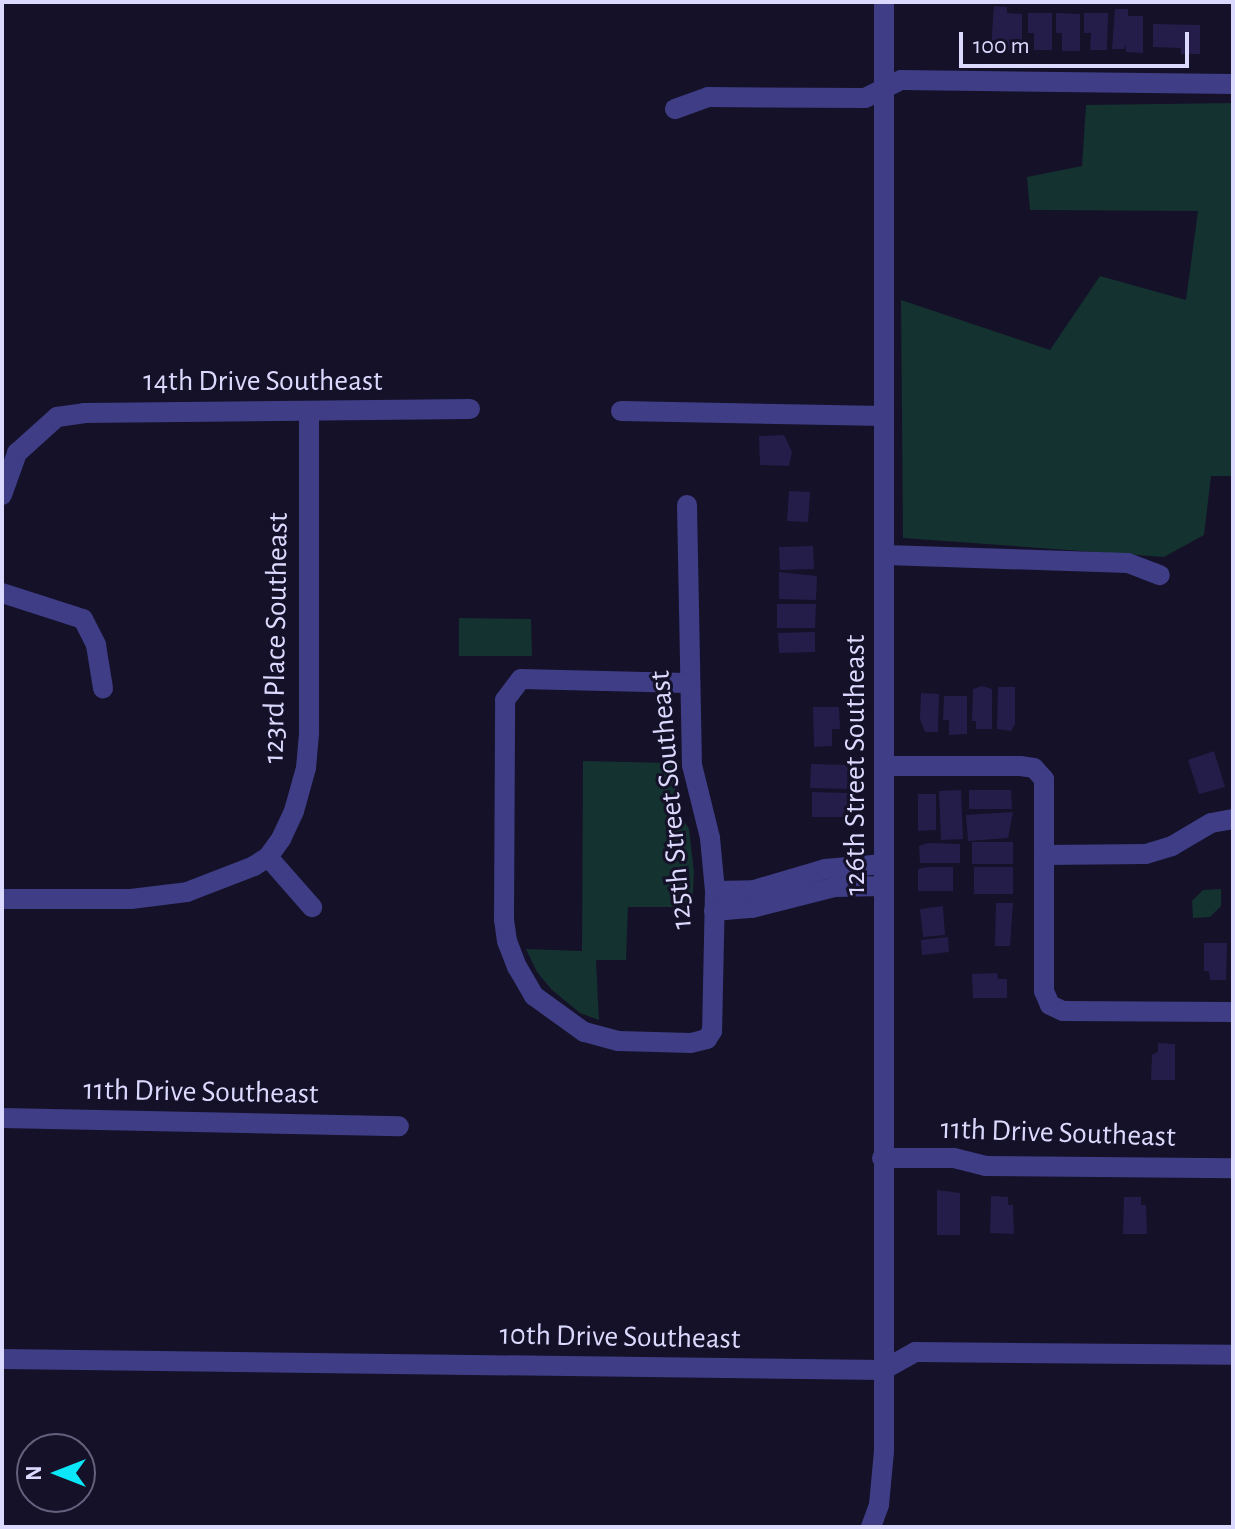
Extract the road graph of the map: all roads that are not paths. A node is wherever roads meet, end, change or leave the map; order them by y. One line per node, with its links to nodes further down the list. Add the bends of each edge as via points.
1 (884, 2): 3 (street, 126th Street Southeast)
2 (1233, 84): 3 (street, via 901,80)
3 (882, 89): 4 (street, via 865,98 708,97); 8 (street, 126th Street Southeast)
4 (675, 109)
5 (470, 409): 6 (street, 14th Drive Southeast)
6 (309, 411): 9 (street, 14th Drive Southeast, via 57,417 17,453); 19 (street, 123rd Place Southeast, via 306,768 294,811)
7 (621, 411): 8 (street)
8 (884, 416): 11 (street, 126th Street Southeast)
9 (2, 495)
10 (687, 505): 14 (street, 125th Street Southeast)
11 (886, 555): 12 (street, via 1128,563); 16 (street, 126th Street Southeast)
12 (1160, 575)
13 (2, 593): 15 (street, via 83,619 96,645)
14 (687, 683): 23 (street, 125th Street Southeast, via 692,765 710,838); 23 (street, 125th Street Southeast, via 521,679 510,689 505,700 507,941 534,996 584,1032 618,1041 691,1043 707,1039 713,1018)
15 (103, 688)
16 (887, 766): 18 (street, via 1034,768 1044,779); 20 (street, 126th Street Southeast)
17 (1233, 819): 18 (street, via 1211,823 1146,854)
18 (1045, 855): 25 (street, via 1044,991 1050,1005 1063,1011)
19 (268, 857): 22 (street, via 220,882 161,897); 24 (street)
20 (884, 864): 21 (street, 126th Street Southeast); 23 (street, via 825,869)
21 (884, 886): 23 (street, via 835,887 770,904); 28 (street, 126th Street Southeast)
22 (2, 899)
23 (714, 901)
24 (312, 907)
25 (1233, 1012)
26 (2, 1118): 27 (street, 11th Drive Southeast)
27 (399, 1126)
28 (882, 1158): 29 (street, 11th Drive Southeast, via 954,1158 985,1166); 32 (street, 126th Street Southeast)
29 (1233, 1168)
30 (1233, 1355): 32 (street, 10th Drive Southeast, via 915,1352)
31 (2, 1359): 32 (street, 10th Drive Southeast)
32 (883, 1370): 33 (street, 126th Street Southeast, via 884,1451 879,1505)
33 (871, 1527)

